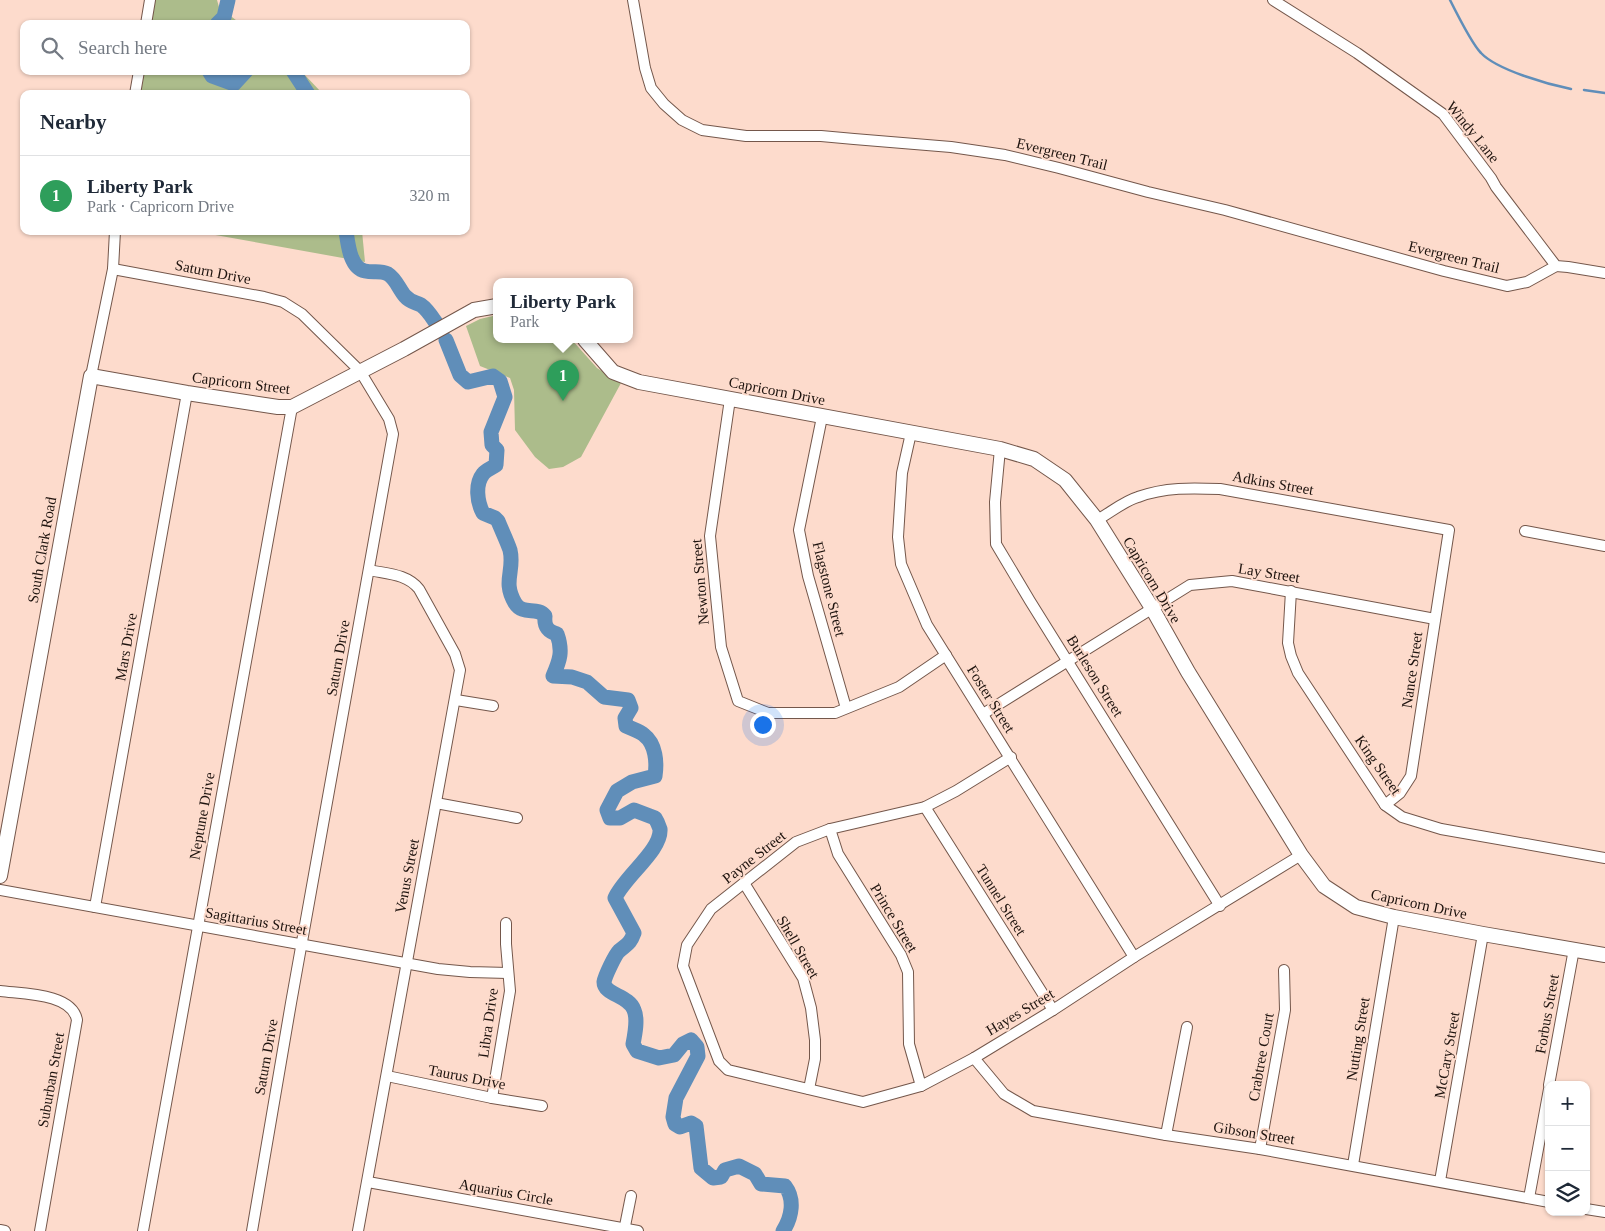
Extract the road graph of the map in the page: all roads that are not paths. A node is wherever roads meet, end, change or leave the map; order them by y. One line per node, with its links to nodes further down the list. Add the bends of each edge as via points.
1 (150, 0): 4 (street)
2 (633, 0): 8 (street, Evergreen Trail, via 651,88 682,120 702,130 746,136 854,138 1005,155 1507,286 1527,282)
3 (1273, 0): 8 (street, Windy Lane, via 1357,53 1442,114)
4 (147, 20)
5 (138, 75): 6 (street)
6 (137, 90)
7 (115, 235): 9 (street, South Clark Road)
8 (1556, 266): 10 (street)
9 (113, 269): 13 (street, Saturn Drive, via 283,302 302,314); 14 (street, South Clark Road)
10 (1605, 273)
11 (493, 307): 13 (street, Capricorn Street, via 474,310)
12 (588, 343): 16 (street, Capricorn Drive, via 613,372 639,382)
13 (360, 371): 17 (street, Capricorn Street); 25 (street, Saturn Drive, via 389,419 393,434)
14 (91, 376): 15 (street, Capricorn Street); 43 (street, South Clark Road)
15 (187, 393): 17 (street, Capricorn Street); 47 (street, Mars Drive)
16 (730, 398): 18 (street, Capricorn Drive); 33 (street, Newton Street, via 710,536 721,647 738,700 768,713 835,713)
17 (292, 407): 50 (street, Neptune Drive)
18 (822, 417): 19 (street, Capricorn Drive); 33 (street, Flagstone Street, via 799,530 808,576)
19 (911, 433): 20 (street, Capricorn Drive); 29 (street, Foster Street, via 902,473 898,537 901,564 927,625)
20 (1000, 449): 21 (street, Capricorn Drive, via 1034,459 1065,480); 30 (street, Burleson Street, via 995,502 996,544)
21 (1097, 520): 22 (street, Adkins Street, via 1136,497 1186,488 1220,489); 27 (street, Capricorn Drive)
22 (1449, 530): 28 (street, Nance Street)
23 (1525, 531): 24 (street)
24 (1605, 546)
25 (369, 570): 31 (street, Venus Street, via 400,576 413,582 419,590 455,654 460,670); 52 (street, Saturn Drive)
26 (1291, 591): 27 (street, Lay Street, via 1232,581 1190,585); 28 (street, Lay Street); 37 (street, King Street, via 1288,643 1298,673)
27 (1152, 608): 30 (street, Lay Street); 41 (street, Capricorn Drive)
28 (1435, 619): 37 (street, Nance Street, via 1411,776 1400,793)
29 (946, 655): 33 (street, via 899,687); 34 (street, Foster Street)
30 (1067, 660): 34 (street, Lay Street); 46 (street, Burleson Street)
31 (456, 700): 32 (street); 36 (street, Venus Street)
32 (493, 706)
33 (846, 708)
34 (983, 714): 35 (street, Foster Street)
35 (1010, 757): 38 (street, Payne Street); 55 (street, Foster Street)
36 (436, 803): 39 (street); 56 (street, Venus Street)
37 (1385, 805): 42 (street, King Street, via 1402,817 1441,830)
38 (925, 807): 40 (street, Payne Street); 60 (street, Tunnel Street)
39 (518, 818)
40 (830, 829): 44 (street, Payne Street, via 796,842); 66 (street, Prince Street, via 838,854 901,955 908,972 909,1044)
41 (1301, 855): 46 (street, Hayes Street); 48 (street, Capricorn Drive, via 1324,886 1356,907)
42 (1605, 858)
43 (0, 876)
44 (744, 883): 63 (street, Payne Street, via 711,909 687,945 683,966 719,1061); 67 (street, Shell Street, via 803,978 815,1040)
45 (0, 890): 47 (street, Sagittarius Street)
46 (1220, 906): 55 (street, Hayes Street)
47 (95, 907): 50 (street, Sagittarius Street)
48 (1394, 917): 51 (street, Capricorn Drive); 73 (street, Nutting Street)
49 (506, 922): 58 (street, Libra Drive)
50 (198, 925): 52 (street, Sagittarius Street); 85 (street, Neptune Drive)
51 (1483, 934): 53 (street, Capricorn Drive); 74 (street, McCary Street)
52 (302, 944): 56 (street, Sagittarius Street); 86 (street, Saturn Drive)
53 (1574, 949): 54 (street, Capricorn Drive); 65 (street, Forbus Street)
54 (1605, 955)
55 (1134, 958): 60 (street, Hayes Street)
56 (406, 963): 58 (street, Sagittarius Street, via 470,972); 64 (street, Venus Street)
57 (1284, 970): 72 (street, Crabtree Court, via 1285,1010)
58 (508, 973): 68 (street, Libra Drive, via 510,991)
59 (0, 991): 84 (street, Suburban Street, via 57,999 76,1014 77,1020)
60 (1053, 1010): 62 (street, Hayes Street)
61 (1187, 1027): 71 (street)
62 (974, 1058): 66 (street, Hayes Street); 71 (street, Gibson Street, via 1004,1094 1033,1111)
63 (728, 1070): 67 (street, Hayes Street)
64 (387, 1076): 68 (street, Taurus Drive); 75 (street, Venus Street)
65 (1550, 1081)
66 (921, 1086): 67 (street, Hayes Street, via 863,1102)
67 (809, 1089)
68 (492, 1098): 69 (street, Taurus Drive)
69 (542, 1106)
70 (1545, 1111): 77 (street)
71 (1166, 1135): 72 (street, Gibson Street)
72 (1260, 1149): 73 (street, Gibson Street)
73 (1353, 1165): 74 (street, Gibson Street)
74 (1440, 1181): 77 (street, Gibson Street)
75 (368, 1182): 82 (street, Aquarius Circle); 87 (street, Venus Street)
76 (631, 1196): 82 (street)
77 (1529, 1198): 78 (street, Gibson Street)
78 (1545, 1201)
79 (1590, 1210): 80 (street)
80 (1605, 1212)
81 (0, 1230): 83 (street)
82 (624, 1230): 88 (street, Aquarius Circle)
83 (5, 1231)
84 (40, 1231)
85 (143, 1231)
86 (252, 1231)
87 (358, 1231)
88 (638, 1231)

